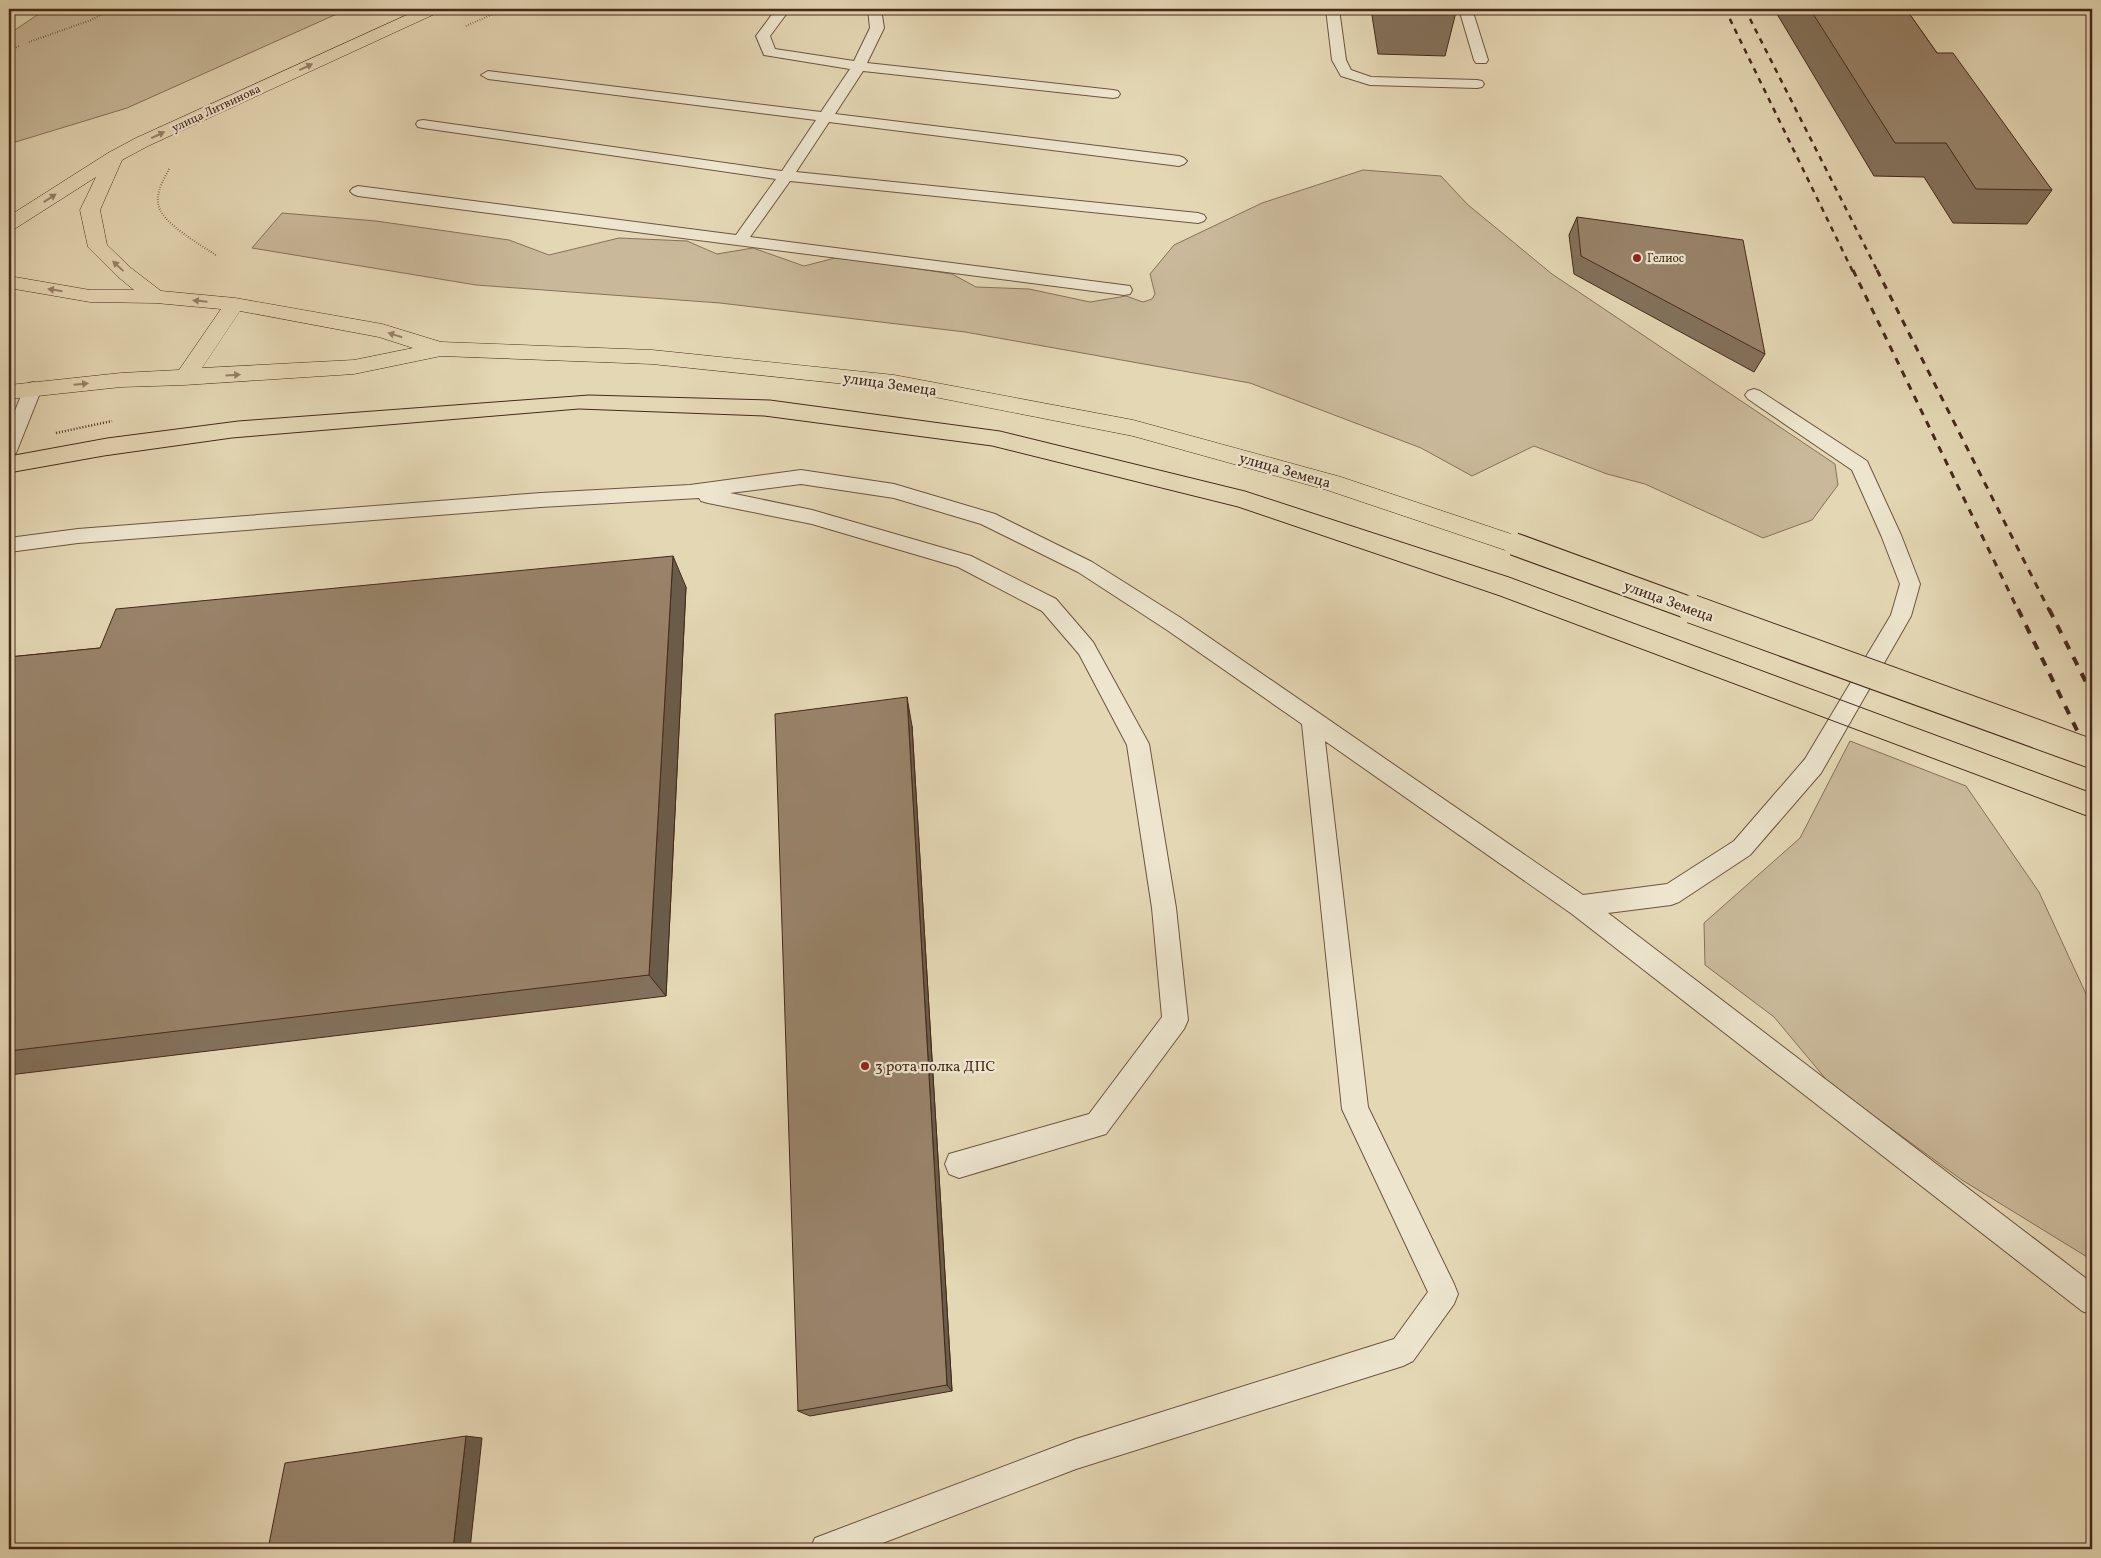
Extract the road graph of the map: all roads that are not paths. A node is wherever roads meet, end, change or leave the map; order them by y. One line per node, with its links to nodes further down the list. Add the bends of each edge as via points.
1 (13, 9): 7 (main road)
2 (433, 9): 15 (main road, улица Литвинова, one-way to 2)
3 (783, 9): 9 (lane, via 763,36 769,52)
4 (875, 9): 9 (lane, via 876,28)
5 (1332, 9): 11 (lane, via 1339,60 1346,73 1370,81)
6 (1465, 9): 8 (lane)
7 (9, 12)
8 (1481, 60)
9 (859, 66): 12 (lane); 13 (lane)
10 (488, 74): 13 (lane)
11 (1477, 84)
12 (1113, 94)
13 (825, 117): 16 (lane); 17 (lane)
14 (423, 124): 17 (lane)
15 (114, 156): 20 (main road, улица Литвинова, one-way to 15); 24 (main road, one-way to 15, via 98,247 90,210)
16 (1179, 160)
17 (786, 176): 19 (lane); 21 (lane)
18 (358, 191): 21 (lane)
19 (1198, 218)
20 (9, 224)
21 (740, 240): 23 (lane)
22 (9, 282): 24 (main road, one-way to 22, via 90,296)
23 (1124, 290)
24 (156, 297): 25 (main road, one-way to 24)
25 (234, 304): 26 (main road, one-way to 25, via 382,331); 27 (main road)
26 (441, 349): 27 (main road, one-way to 26, via 354,367); 36 (main road, улица Земеца, bridge, via 652,357 894,382 1133,428 1333,483 1514,544)
27 (184, 378): 29 (main road, one-way to 27)
28 (9, 387): 29 (main road)
29 (33, 388): 30 (main road); 32 (lane)
30 (9, 392)
31 (1754, 395): 37 (lane, via 1860,466 1910,584 1902,616 1813,766 1742,848 1671,894)
32 (11, 445)
33 (690, 492): 34 (lane, via 511,502 78,536); 35 (lane, via 800,478 894,491 988,520 1085,567); 38 (lane, via 812,517 964,561 1049,605 1086,648 1138,744 1164,908 1175,1020 1098,1125)
34 (9, 545)
35 (1312, 720): 37 (lane); 40 (lane, via 1355,1109 1444,1294 1403,1351 1076,1454)
36 (2092, 754)
37 (1580, 906): 39 (lane)
38 (959, 1164)
39 (2092, 1301)
40 (826, 1549)

